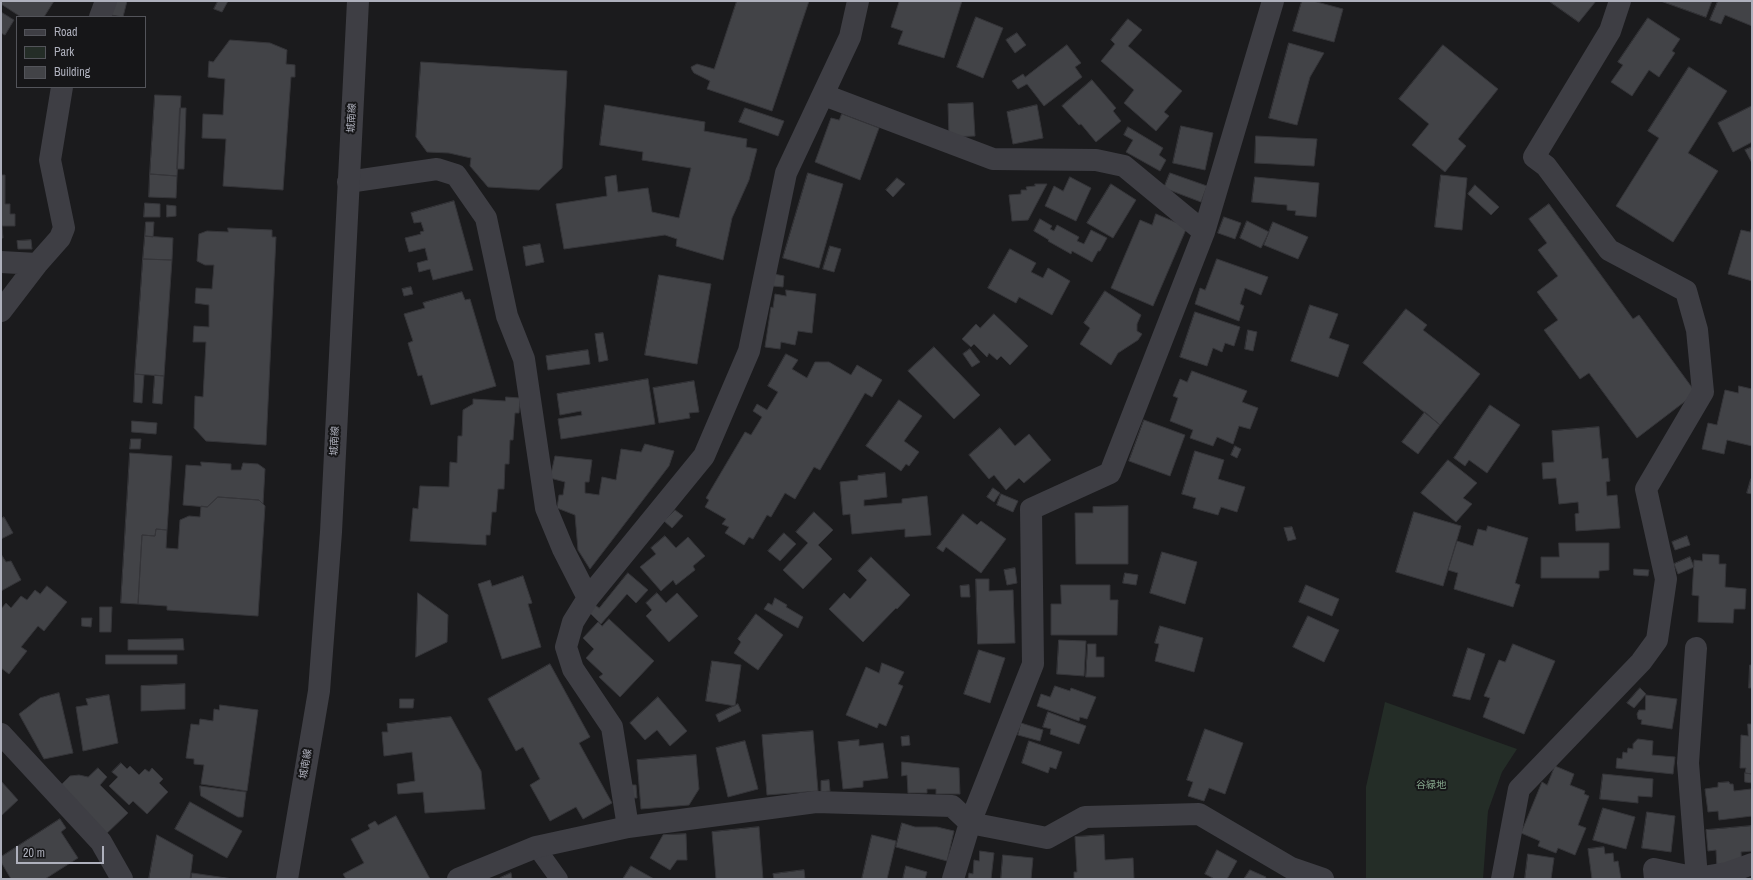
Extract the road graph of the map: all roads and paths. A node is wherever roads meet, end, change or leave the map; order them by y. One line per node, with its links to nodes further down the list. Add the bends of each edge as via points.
1 (106, 1): 6 (street)
2 (358, 1): 9 (street, 城南線)
3 (858, 1): 8 (street, via 850,37)
4 (1273, 1): 10 (street)
5 (1620, 1): 28 (street, via 1610,31 1534,157 1546,166 1609,250 1686,291 1697,330 1703,392 1646,489 1666,579 1657,640 1641,662 1518,789)
6 (100, 16)
7 (62, 88): 12 (street, via 50,160 64,228 60,238)
8 (824, 95): 10 (street, via 993,159 1096,160 1124,166); 14 (street, via 786,173 748,351 704,456)
9 (348, 182): 14 (street, via 437,169 456,175 486,218 507,316 524,359 546,508); 23 (street, 城南線, via 319,691)
10 (1204, 232): 17 (street, via 1110,472 1031,509 1033,664)
11 (1, 262): 12 (street)
12 (37, 264): 13 (street)
13 (1, 310)
14 (588, 598): 18 (street, via 573,622 566,647 573,669 612,727)
15 (1696, 648): 21 (street, via 1688,764)
16 (1, 734): 22 (street, via 101,842)
17 (970, 823): 18 (street, via 952,806 816,802); 26 (street); 27 (street, via 1047,838 1086,817 1199,814 1291,868)
18 (628, 827): 19 (street)
19 (536, 846): 24 (street); 25 (lane)
20 (1752, 864): 21 (street, via 1727,873)
21 (1698, 878): 29 (street, via 1654,869)
22 (122, 879)
23 (287, 879)
24 (458, 879)
25 (559, 879)
26 (953, 879)
27 (1323, 879)
28 (1502, 879)
29 (1655, 879)

